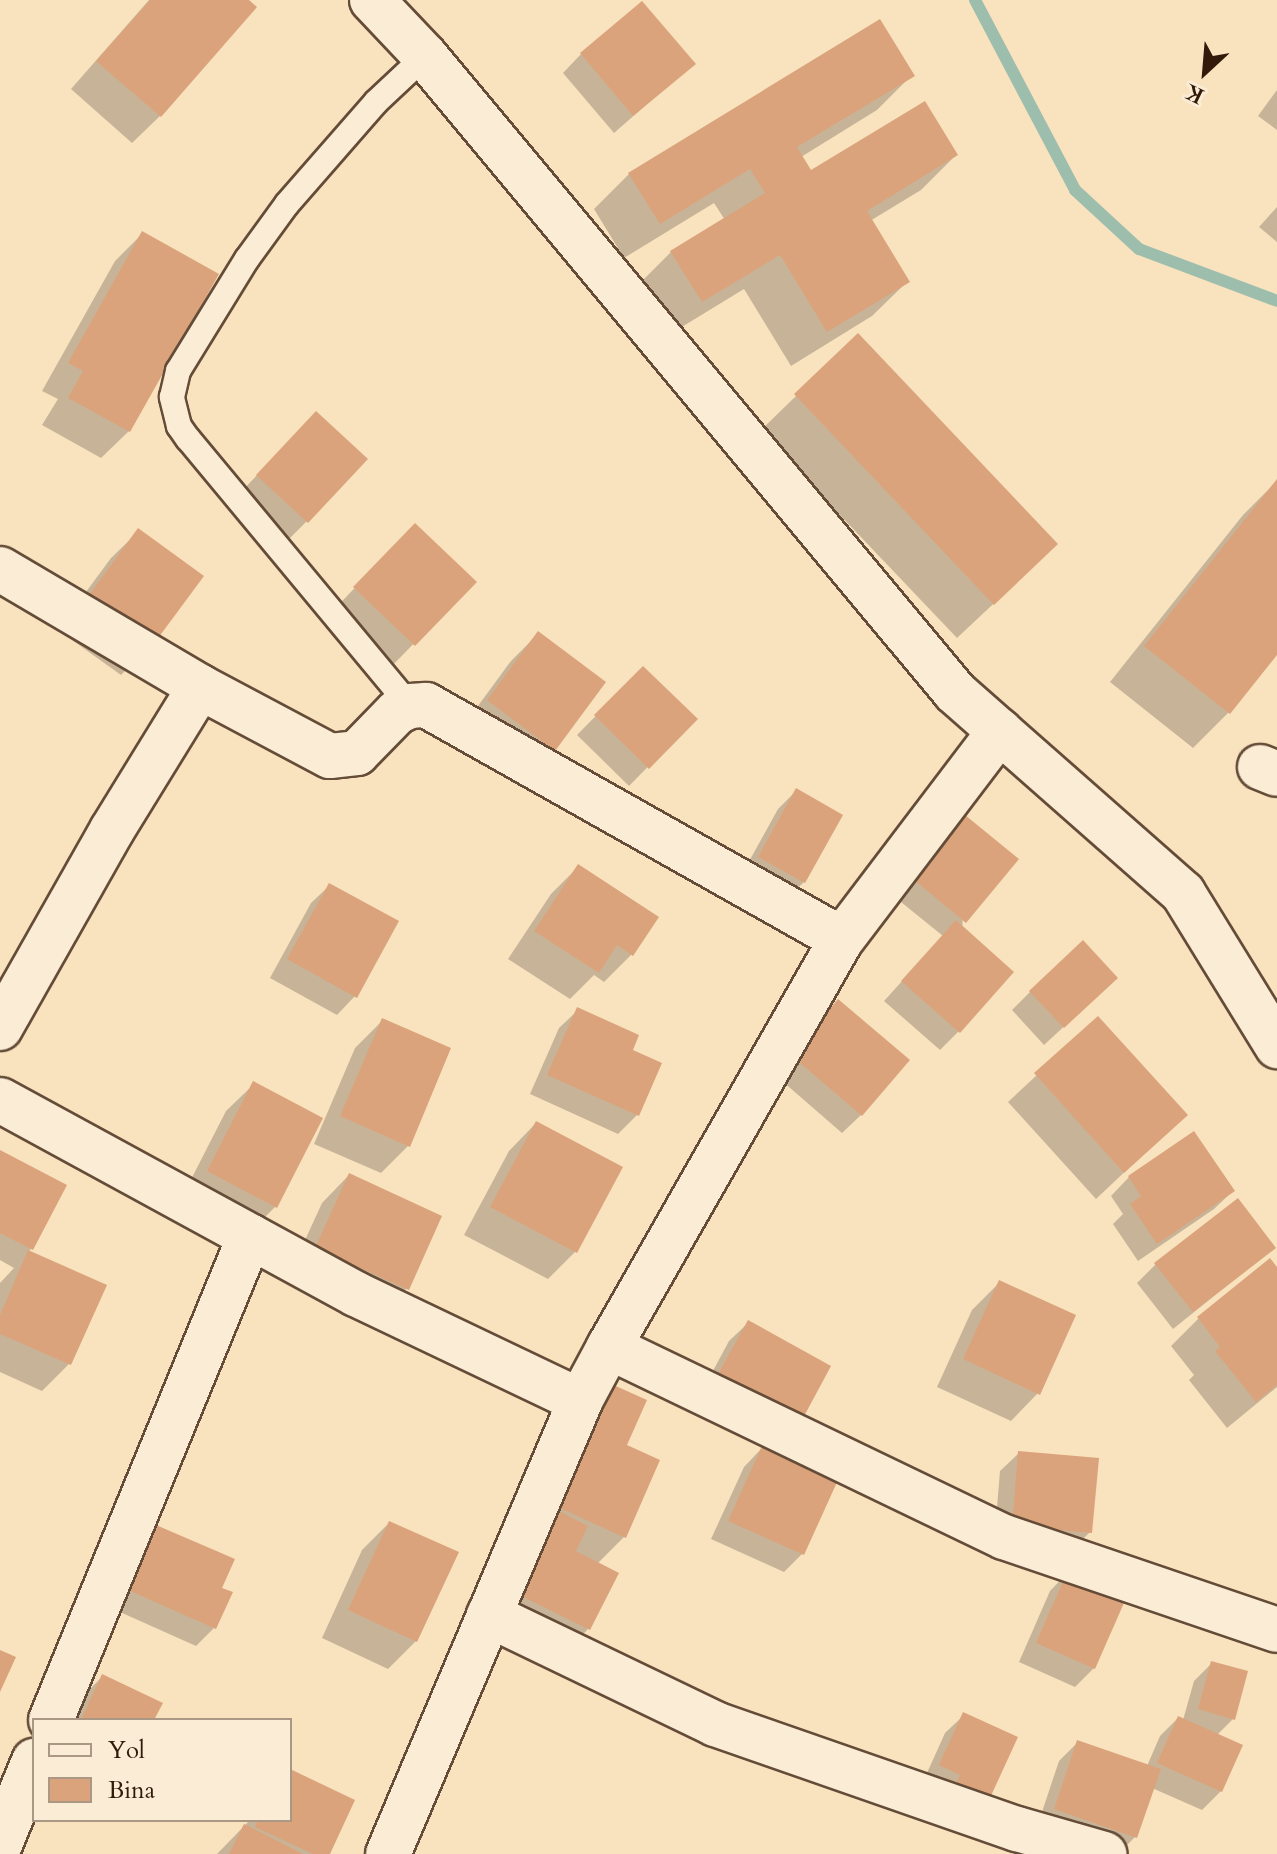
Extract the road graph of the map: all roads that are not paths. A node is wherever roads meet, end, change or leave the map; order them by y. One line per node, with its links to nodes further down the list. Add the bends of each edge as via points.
1 (372, 0): 2 (street)
2 (425, 56): 5 (lane, via 376,102 287,204 178,371 172,397 188,439); 6 (street, via 955,692)
3 (0, 569): 4 (street)
4 (200, 687): 5 (street, via 330,756 357,753 397,712); 8 (street)
5 (410, 706): 7 (street, via 436,710)
6 (1000, 731): 7 (street); 9 (street, via 1183,893)
7 (842, 939): 12 (street)
8 (0, 1028)
9 (1277, 1046)
10 (0, 1100): 11 (street)
11 (250, 1236): 13 (street, via 356,1294); 16 (street)
12 (609, 1347): 13 (street); 15 (street, via 1004,1537)
13 (580, 1401): 14 (street)
14 (489, 1615): 19 (street); 20 (street, via 715,1724)
15 (1277, 1630)
16 (52, 1718)
17 (32, 1766): 18 (street)
18 (0, 1844)
19 (388, 1854)
20 (1104, 1854)

